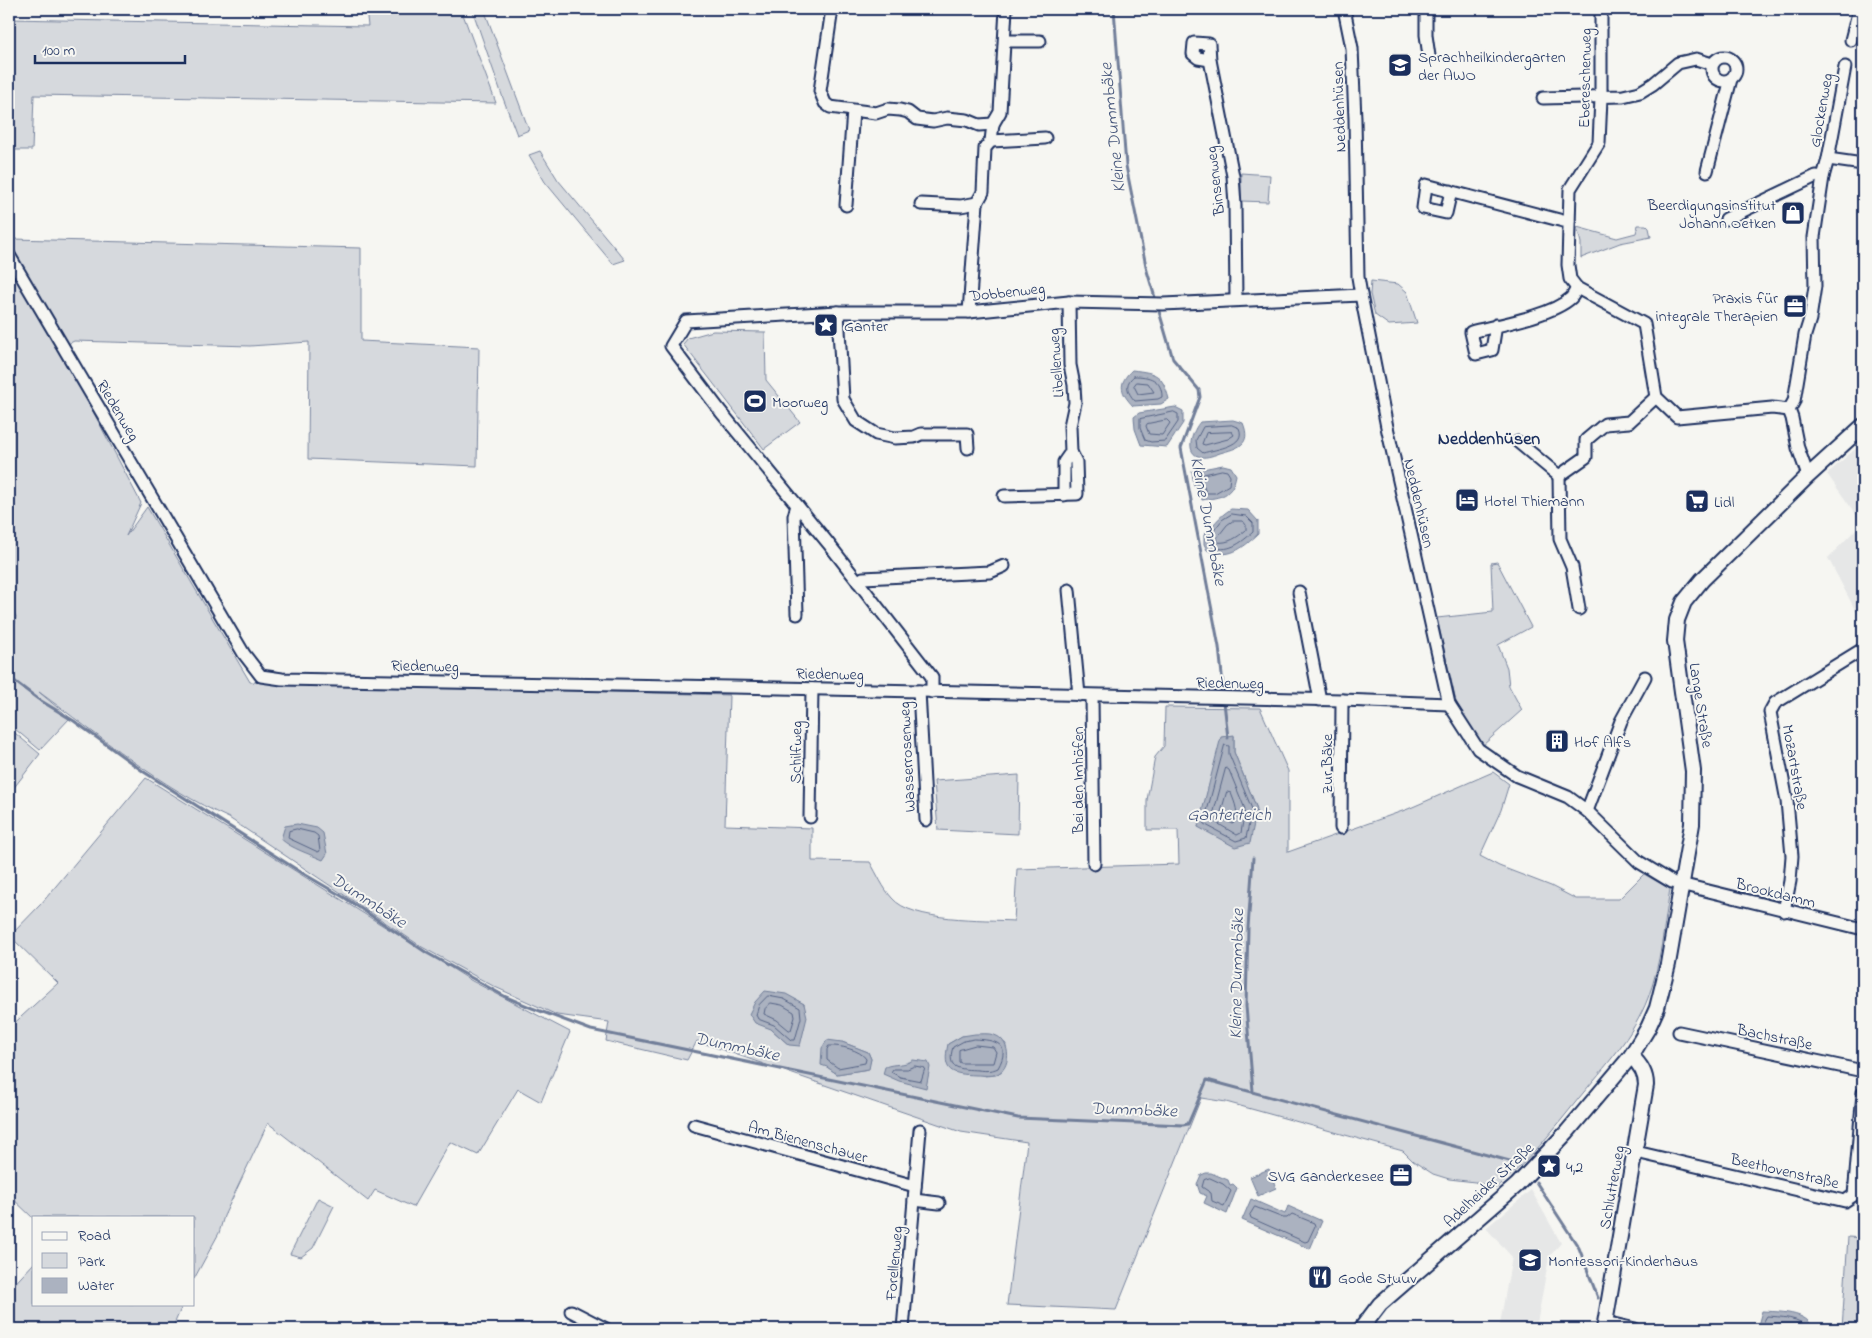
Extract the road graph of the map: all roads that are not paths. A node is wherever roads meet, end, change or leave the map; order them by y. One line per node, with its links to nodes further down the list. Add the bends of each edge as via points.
1 (832, 9): 17 (street, via 820,91 830,107)
2 (1006, 9): 8 (street)
3 (1344, 9): 33 (street, Neddenhüsen, via 1352,48)
4 (1426, 9): 10 (street)
5 (1601, 9): 16 (street, Ebereschenweg)
6 (1859, 9): 7 (street)
7 (1851, 40)
8 (1005, 41): 9 (street); 18 (street, via 1000,112)
9 (1040, 41)
10 (1429, 56)
11 (1210, 60): 34 (street, Binsenweg, via 1234,176)
12 (1712, 64): 14 (street, via 1716,79); 14 (street, via 1718,58 1729,58 1736,68); 16 (street, via 1690,59 1678,63 1640,92)
13 (1844, 67): 21 (street, Glockenweg)
14 (1731, 79): 23 (street)
15 (1543, 98): 16 (street)
16 (1601, 98): 30 (street, Ebereschenweg, via 1599,143 1570,189)
17 (853, 111): 18 (street, via 900,110 917,119 933,121 947,118 979,125); 28 (street)
18 (993, 124): 20 (street)
19 (1045, 138): 20 (street)
20 (991, 141): 26 (street, via 985,148 983,192)
21 (1828, 159): 22 (street); 24 (street, Glockenweg)
22 (1863, 164)
23 (1707, 171)
24 (1823, 177): 29 (street, via 1816,176); 40 (street, Glockenweg, via 1814,237 1815,286 1794,401)
25 (1451, 191): 30 (street)
26 (977, 203): 27 (street, via 961,206); 37 (street)
27 (921, 204)
28 (846, 205)
29 (1726, 218)
30 (1569, 221): 32 (street, Ebereschenweg, via 1570,279)
31 (9, 255): 56 (street, Riedenweg, via 244,654 261,676)
32 (1577, 288): 38 (street, via 1572,297 1545,312); 39 (street, via 1644,324)
33 (1361, 295): 34 (street, Dobbenweg); 63 (street, Neddenhüsen, via 1386,427)
34 (1236, 300): 35 (street, Dobbenweg, via 1163,304)
35 (1069, 302): 37 (street, Dobbenweg); 46 (street, Libellenweg, via 1070,364 1075,404 1070,426 1071,452 1076,462 1077,494)
36 (838, 312): 37 (street, Dobbenweg); 43 (street, via 843,399 856,421 876,434 896,438 921,434 967,434); 47 (street, Dobbenweg, via 686,322 671,346)
37 (969, 312)
38 (1496, 325)
39 (1656, 397): 40 (street, via 1677,417 1772,408); 44 (street, via 1629,422 1604,424 1586,440 1586,457)
40 (1789, 410): 45 (street)
41 (1863, 426): 45 (street, Lange Straße)
42 (1518, 442): 44 (street)
43 (968, 448)
44 (1559, 476): 52 (street, via 1560,539 1572,567)
45 (1808, 476): 69 (street, Lange Straße, via 1702,580 1684,602 1677,620 1675,641 1694,771 1692,824)
46 (1004, 496)
47 (797, 505): 49 (street); 53 (street, via 794,516)
48 (1004, 566): 49 (street, via 990,572 863,578)
49 (858, 582): 58 (street, via 932,676)
50 (1069, 590): 59 (street)
51 (1299, 592): 61 (street)
52 (1579, 609)
53 (797, 614)
54 (1863, 649): 70 (street, Mozartstraße, via 1781,698 1770,712 1787,801 1792,856)
55 (1645, 677): 64 (street, via 1621,721)
56 (812, 689): 57 (street, Riedenweg); 65 (street, Schilfweg)
57 (919, 692): 58 (street, Riedenweg); 66 (street, Wasserrosenweg)
58 (932, 692): 59 (street, Riedenweg)
59 (1079, 695): 60 (street, Riedenweg)
60 (1092, 696): 61 (street, Riedenweg); 68 (street, Bei den Imhöfen)
61 (1320, 700): 62 (street, Riedenweg)
62 (1342, 700): 63 (street, Riedenweg); 67 (street, Zur Bäke)
63 (1449, 704): 64 (street, Neddenhüsen, via 1478,749 1516,776 1568,797)
64 (1587, 811): 69 (street, Neddenhüsen, via 1639,862)
65 (810, 817)
66 (926, 820)
67 (1341, 828)
68 (1094, 864)
69 (1682, 886): 70 (street, Brookdamm); 73 (street, Lange Straße, via 1657,1008)
70 (1784, 910): 71 (street, Brookdamm)
71 (1863, 929)
72 (1679, 1032): 74 (street, Bachstraße)
73 (1631, 1056): 78 (street, Schlutterweg, via 1638,1062 1646,1079); 86 (street, Adelheider Straße, via 1567,1132 1517,1184 1380,1304)
74 (1863, 1071)
75 (1863, 1093): 78 (street, Beethovenstraße, via 1854,1195 1845,1201)
76 (694, 1125): 79 (street, Am Bienenschauer)
77 (920, 1130): 79 (street, Forellenweg)
78 (1636, 1152): 83 (street, Schlutterweg)
79 (915, 1186): 80 (street, Forellenweg)
80 (914, 1200): 81 (street); 85 (street, Forellenweg)
81 (940, 1203)
82 (571, 1310): 84 (street)
83 (1604, 1326): 87 (street)
84 (606, 1329)
85 (903, 1329)
86 (1361, 1329)
87 (1635, 1329)

